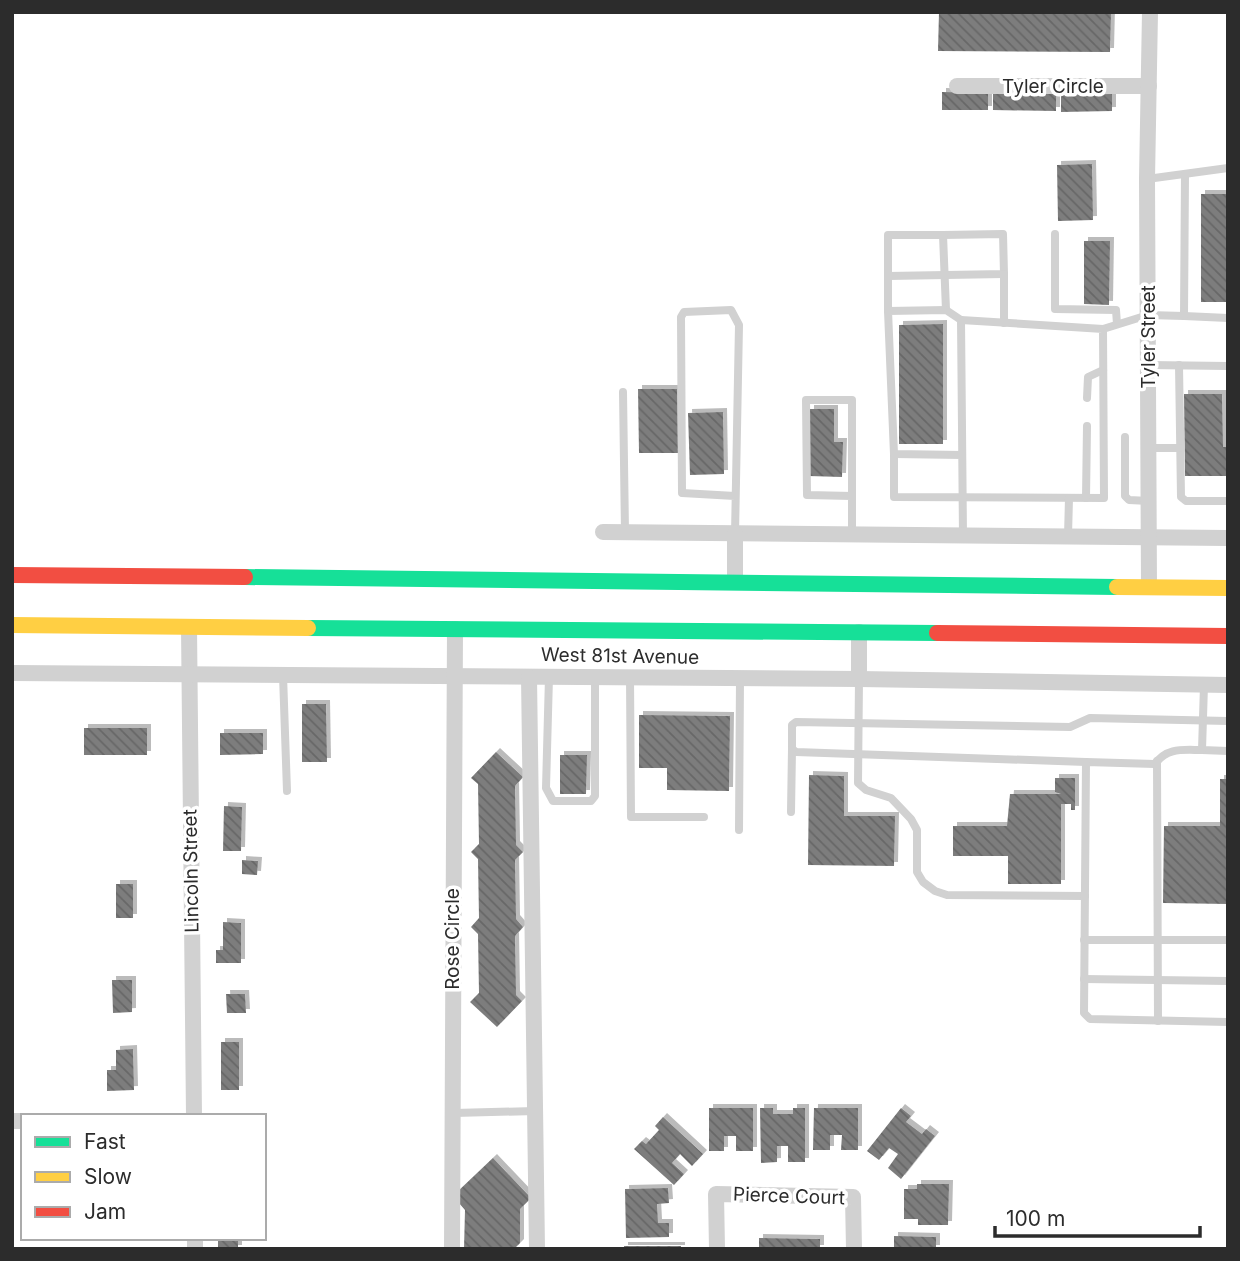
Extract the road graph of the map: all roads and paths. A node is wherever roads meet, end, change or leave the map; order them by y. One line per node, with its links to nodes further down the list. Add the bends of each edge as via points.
1 (1150, 12): 3 (street, Tyler Street)
2 (957, 86): 3 (street, Tyler Circle)
3 (1149, 86): 6 (street, Tyler Street)
4 (1228, 168): 5 (lane)
5 (1185, 175): 6 (lane); 15 (lane)
6 (1147, 179): 14 (street, Tyler Street)
7 (1055, 234): 19 (lane, via 1055,309 1116,310)
8 (943, 235): 9 (lane, via 1003,234); 10 (lane, via 887,235); 11 (lane)
9 (1004, 274): 11 (lane); 18 (lane)
10 (888, 276): 11 (lane); 13 (lane)
11 (945, 276): 12 (lane)
12 (946, 310): 13 (lane); 17 (lane)
13 (887, 311): 31 (lane)
14 (1148, 315): 15 (lane); 19 (lane); 21 (street, Tyler Street)
15 (1184, 316): 16 (lane)
16 (1228, 318)
17 (961, 320): 18 (lane); 32 (lane)
18 (1004, 323): 20 (lane)
19 (1116, 324): 20 (lane)
20 (1103, 329): 24 (lane)
21 (1148, 365): 22 (lane); 29 (street, Tyler Street)
22 (1179, 365): 23 (lane); 30 (lane)
23 (1228, 366)
24 (1103, 370): 26 (lane, via 1088,377); 37 (lane, via 1104,498)
25 (623, 392): 41 (lane)
26 (1087, 398)
27 (1087, 426): 37 (lane)
28 (1125, 437): 38 (lane, via 1125,496)
29 (1149, 448): 30 (lane); 38 (street, Tyler Street)
30 (1179, 448): 39 (lane, via 1181,497 1186,502)
31 (894, 454): 32 (lane); 35 (lane, via 894,497)
32 (962, 455): 35 (lane)
33 (735, 496): 33 (lane, via 682,493 684,312 731,310 736,317); 42 (lane)
34 (852, 496): 34 (lane, via 852,400 806,400 807,495); 43 (lane)
35 (963, 497): 36 (lane); 44 (lane)
36 (1069, 498): 37 (lane); 45 (lane)
37 (1086, 498)
38 (1149, 500): 46 (street, Tyler Street)
39 (1228, 502)
40 (603, 532): 41 (street)
41 (625, 532): 42 (street)
42 (735, 534): 43 (street); 49 (street)
43 (852, 535): 44 (street)
44 (963, 536): 45 (street)
45 (1068, 537): 46 (street)
46 (1150, 537): 47 (street); 50 (street, Tyler Street)
47 (1228, 538)
48 (12, 575): 49 (main road)
49 (735, 582): 50 (main road)
50 (1149, 587): 51 (main road)
51 (1228, 588)
52 (12, 625): 53 (main road, West 81st Avenue)
53 (189, 626): 54 (main road, West 81st Avenue); 58 (street, Lincoln Street)
54 (454, 629): 55 (main road, West 81st Avenue); 60 (street, Rose Circle)
55 (859, 632): 56 (main road, West 81st Avenue); 66 (street)
56 (1228, 636)
57 (12, 673): 58 (street, West 81st Avenue)
58 (189, 674): 59 (street, West 81st Avenue); 93 (street, Lincoln Street)
59 (284, 675): 60 (street, West 81st Avenue); 78 (lane)
60 (454, 676): 61 (street, West 81st Avenue); 92 (street, Rose Circle)
61 (530, 677): 62 (street, West 81st Avenue); 91 (street)
62 (549, 677): 63 (street, West 81st Avenue); 63 (lane, via 546,788 553,801 591,801 595,796)
63 (595, 677): 64 (street, West 81st Avenue)
64 (629, 677): 65 (street, West 81st Avenue); 80 (lane, via 631,817)
65 (740, 679): 66 (street, West 81st Avenue); 81 (lane)
66 (859, 679): 67 (street, West 81st Avenue); 71 (lane)
67 (1204, 685): 68 (street, West 81st Avenue); 69 (lane)
68 (1228, 685)
69 (1203, 721): 70 (lane); 71 (lane, via 1090,718 1069,727); 73 (lane)
70 (1228, 721)
71 (859, 722): 72 (lane, via 796,722); 75 (lane)
72 (792, 749): 75 (lane); 79 (lane)
73 (1202, 750): 74 (lane); 76 (lane, via 1174,750)
74 (1228, 751)
75 (858, 754): 77 (lane); 82 (lane, via 858,783 891,798 911,819 917,830 917,872 935,891 947,895)
76 (1157, 761): 77 (lane); 84 (lane)
77 (1086, 762): 82 (lane)
78 (287, 790)
79 (791, 812)
80 (704, 817)
81 (739, 830)
82 (1085, 896): 83 (lane)
83 (1084, 940): 84 (lane); 86 (lane)
84 (1158, 940): 85 (lane); 87 (lane)
85 (1228, 940)
86 (1084, 979): 87 (lane); 89 (lane, via 1084,1013 1090,1019)
87 (1158, 980): 88 (lane); 89 (lane)
88 (1228, 981)
89 (1158, 1021): 90 (lane)
90 (1228, 1022)
91 (535, 1111): 92 (lane); 95 (street)
92 (454, 1113): 94 (street, Rose Circle)
93 (194, 1114)
94 (452, 1249)
95 (537, 1249)
96 (717, 1249): 97 (street, Pierce Court, via 716,1194 853,1197)
97 (854, 1249)

